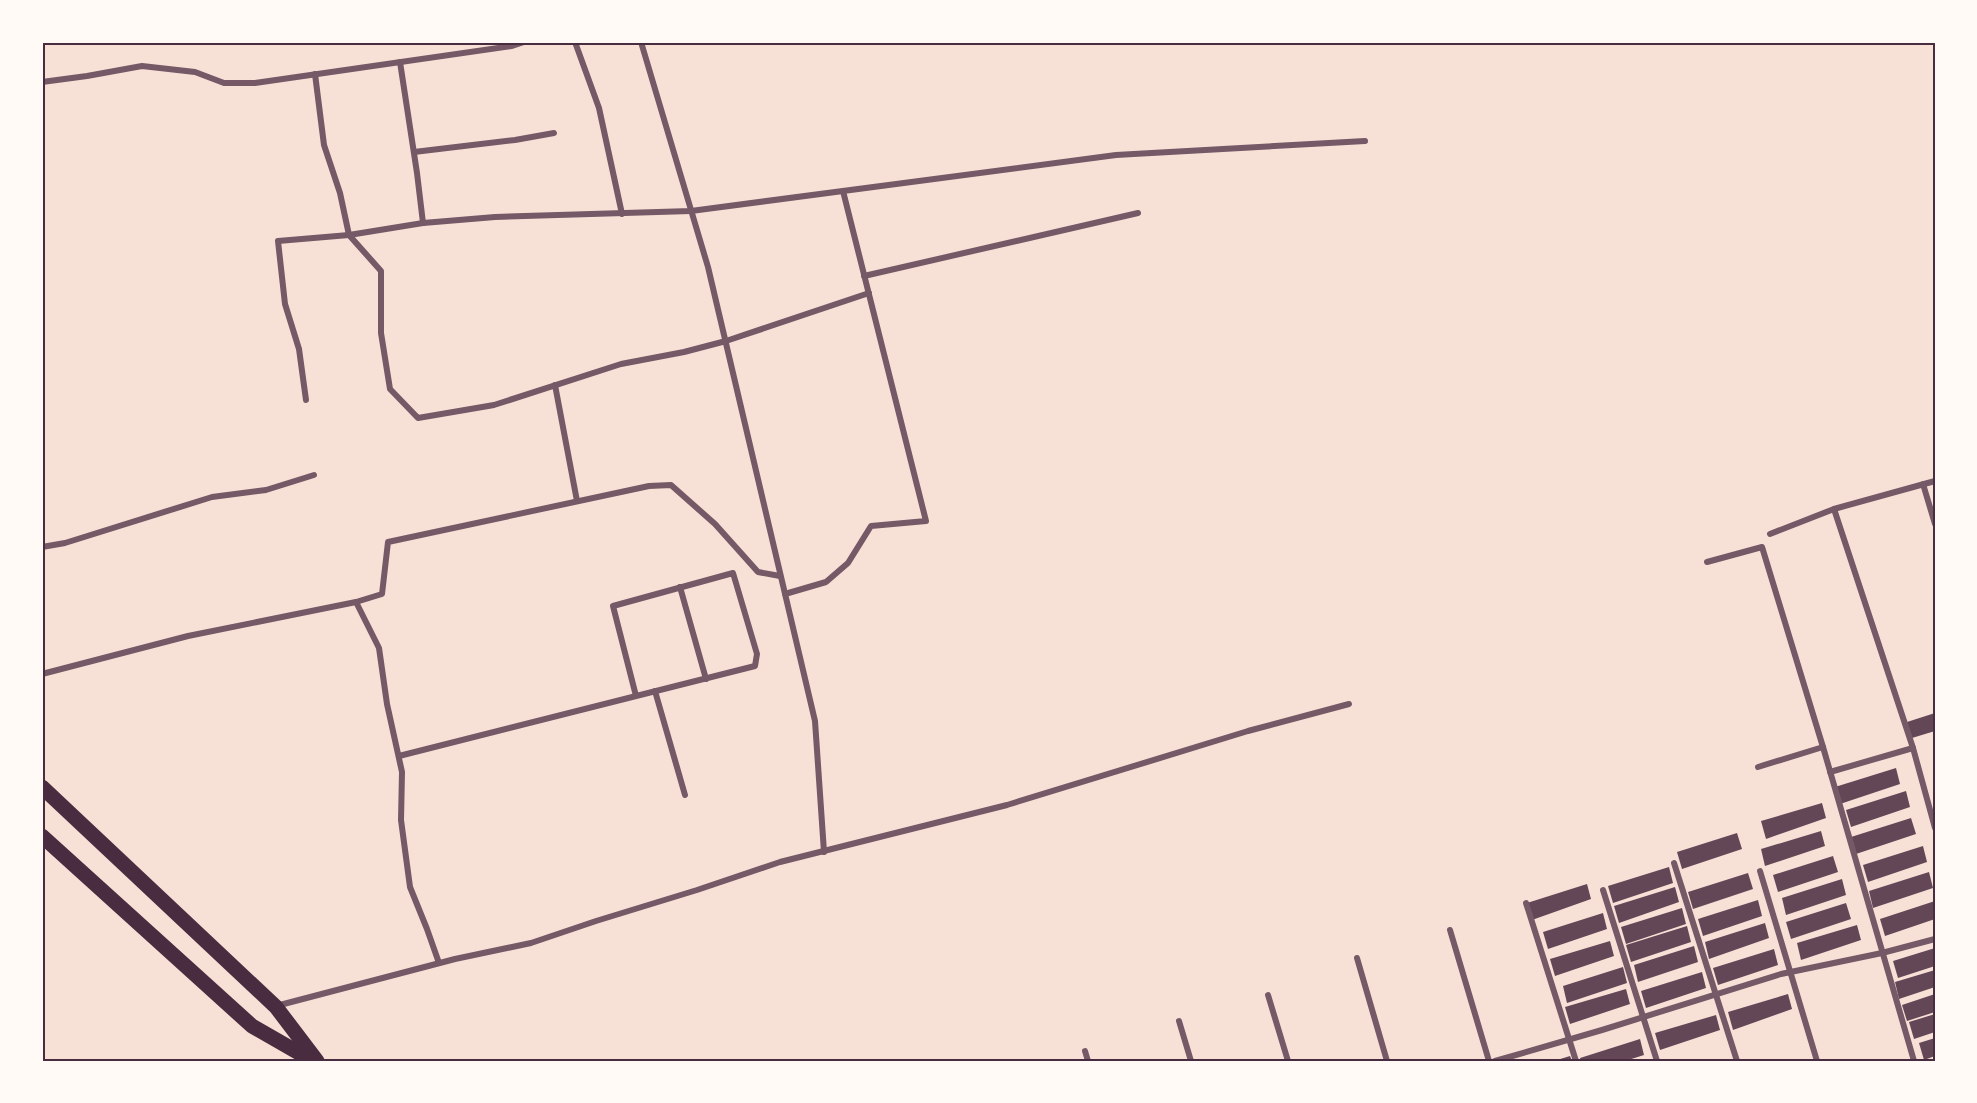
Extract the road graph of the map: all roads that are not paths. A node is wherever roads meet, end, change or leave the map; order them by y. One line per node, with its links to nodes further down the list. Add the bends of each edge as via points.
1 (524, 42): 4 (street)
2 (575, 42): 13 (street, via 599,108)
3 (641, 42): 11 (street)
4 (400, 62): 5 (street); 9 (street)
5 (315, 74): 6 (street, via 255,83 224,83 195,72 142,66); 15 (street, via 324,145)
6 (42, 82)
7 (554, 133): 9 (street)
8 (1365, 141): 10 (street, via 1116,155)
9 (414, 152): 14 (street)
10 (843, 191): 11 (street); 16 (street)
11 (691, 211): 13 (street); 18 (street)
12 (1138, 213): 16 (street)
13 (622, 214): 14 (street)
14 (423, 223): 15 (street)
15 (349, 235): 19 (street, via 381,271 381,333 390,389 418,418 494,405); 20 (street, via 278,241 285,304 299,349)
16 (864, 276): 17 (street)
17 (869, 293): 18 (street); 32 (street, via 926,521 871,526 848,563 826,582)
18 (726, 340): 19 (street, via 621,364); 30 (street)
19 (555, 385): 24 (street)
20 (306, 400)
21 (314, 475): 28 (street, via 266,490 212,497)
22 (1935, 481): 23 (street)
23 (1923, 484): 25 (street); 26 (street)
24 (577, 501): 30 (street, via 671,485 715,524 758,572); 33 (street, via 388,542 382,594)
25 (1834, 509): 27 (street); 40 (street)
26 (1935, 524)
27 (1770, 534)
28 (42, 547)
29 (1707, 562): 39 (street, via 1762,547)
30 (780, 576): 32 (street)
31 (680, 587): 35 (street); 35 (street, via 733,573 757,654 755,666); 37 (street, via 613,606)
32 (785, 594): 48 (street, via 815,721)
33 (356, 602): 34 (street, via 188,636); 41 (street, via 379,648)
34 (42, 674)
35 (706, 679): 36 (street)
36 (655, 692): 37 (street); 45 (street)
37 (636, 696): 41 (street)
38 (1349, 704): 48 (street, via 1248,730 1006,805)
39 (1823, 747): 42 (street); 43 (street)
40 (1913, 748): 43 (street); 46 (street)
41 (399, 756): 57 (street, via 401,820 410,887)
42 (1758, 767)
43 (1830, 772): 55 (street)
44 (42, 787): 61 (main road)
45 (685, 795)
46 (1935, 828)
47 (42, 836): 66 (main road, via 252,1026)
48 (824, 852): 57 (street, via 780,862 531,943)
49 (1674, 863): 59 (street)
50 (1760, 871): 58 (street)
51 (1603, 890): 62 (street)
52 (1526, 903): 64 (street)
53 (1450, 930): 71 (street)
54 (1935, 939): 55 (street)
55 (1881, 953): 58 (street); 77 (street)
56 (1357, 958): 70 (street)
57 (439, 963): 61 (street)
58 (1790, 972): 59 (street); 76 (street)
59 (1716, 994): 62 (street); 75 (street)
60 (1268, 995): 69 (street)
61 (276, 1006): 66 (main road)
62 (1644, 1017): 64 (street); 74 (street)
63 (1179, 1021): 68 (street)
64 (1569, 1040): 72 (street); 73 (street)
65 (1084, 1051): 67 (street)
66 (315, 1061)
67 (1088, 1061)
68 (1191, 1061)
69 (1288, 1061)
70 (1388, 1061)
71 (1489, 1061)
72 (1495, 1061)
73 (1576, 1061)
74 (1657, 1061)
75 (1737, 1061)
76 (1817, 1061)
77 (1914, 1061)

